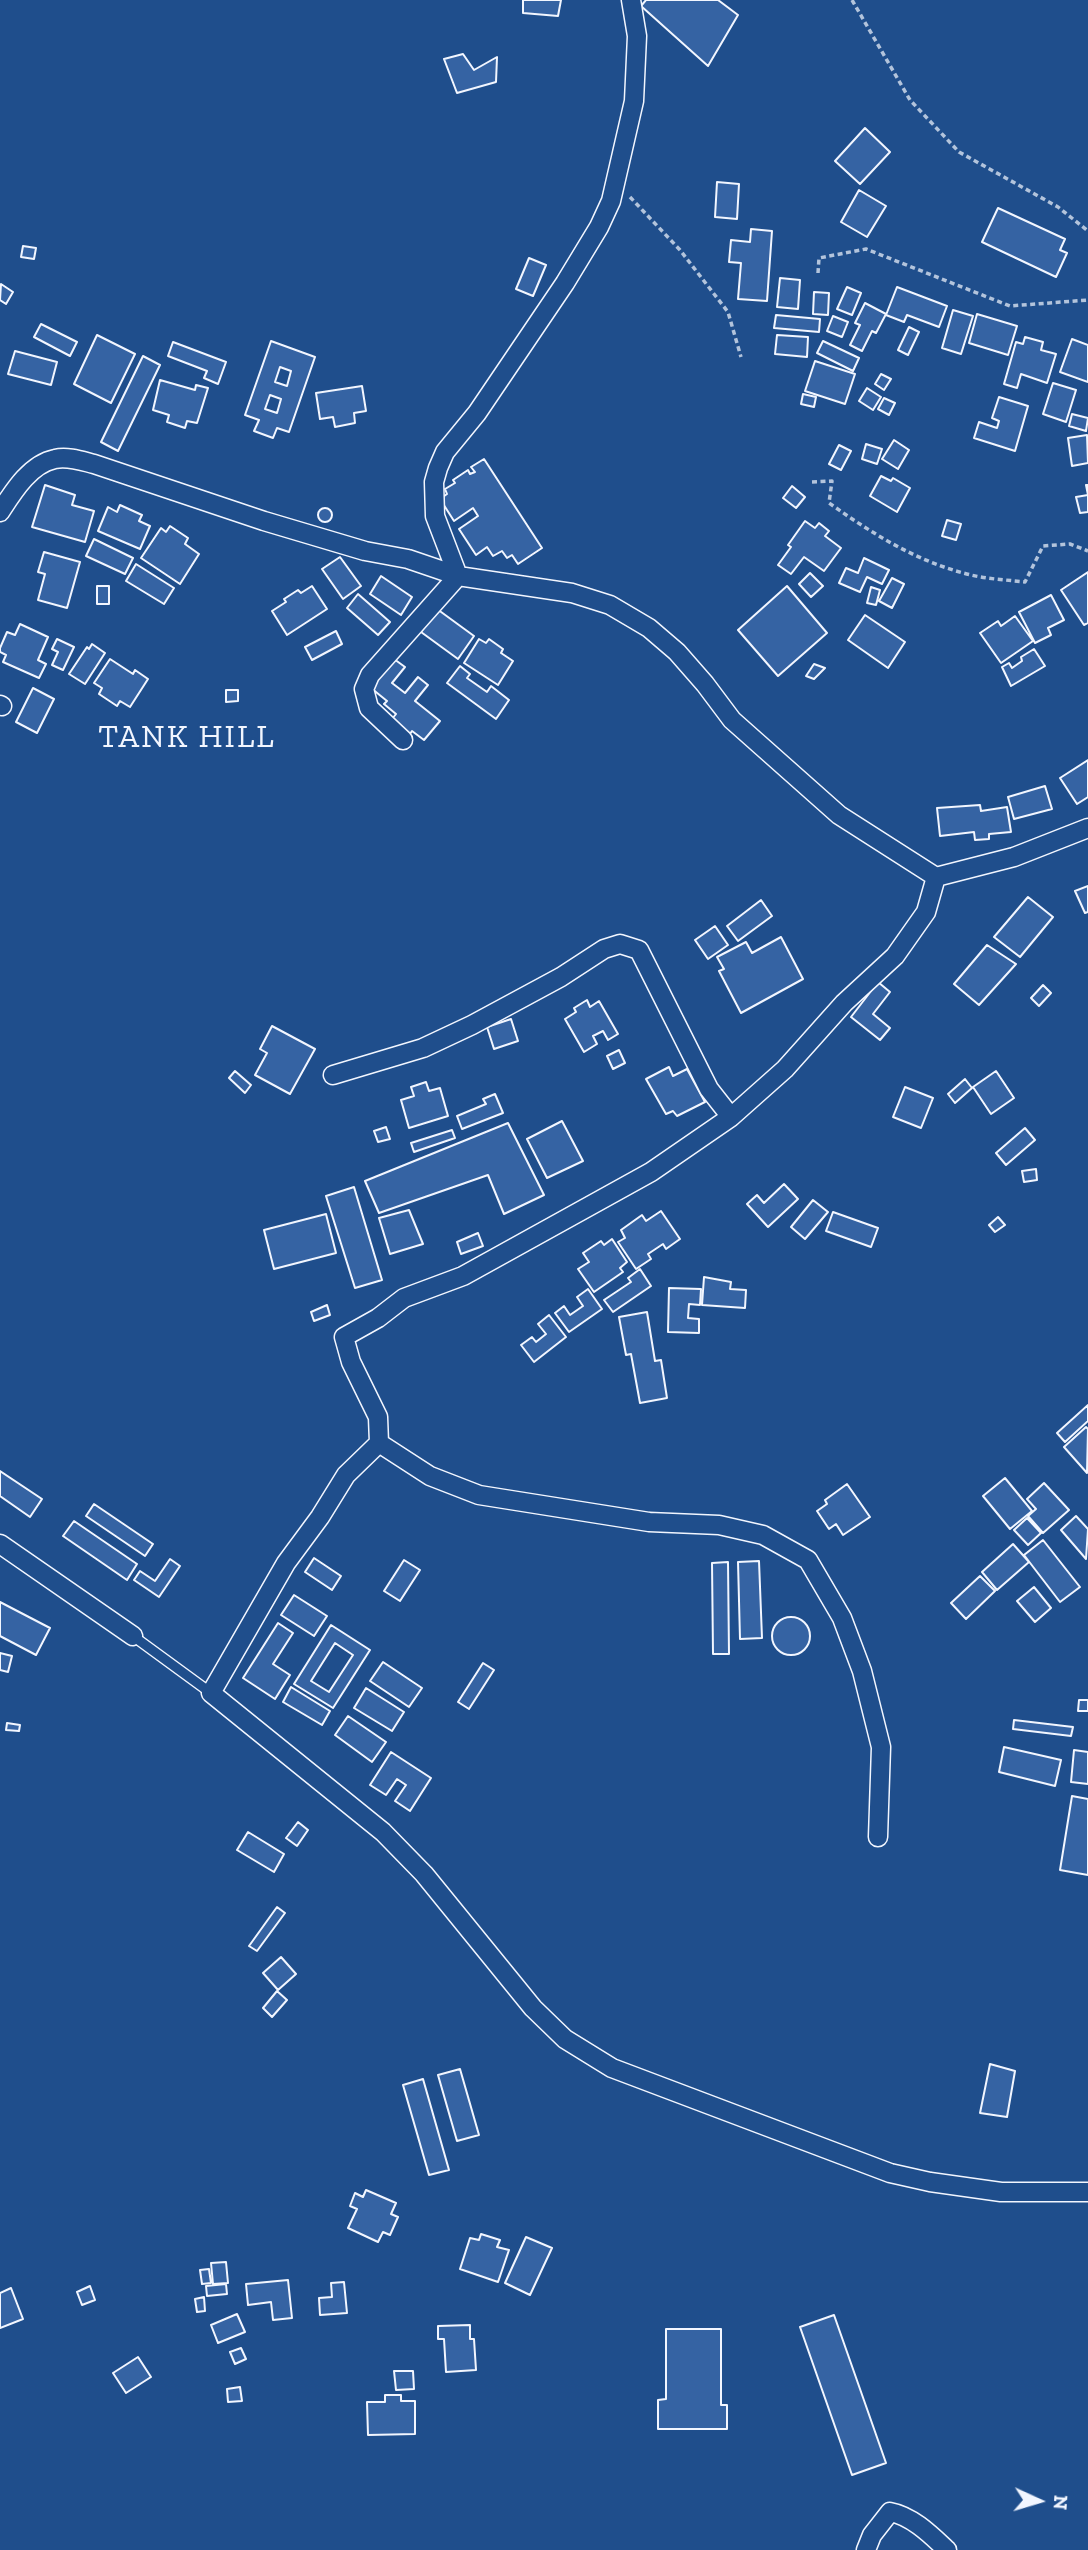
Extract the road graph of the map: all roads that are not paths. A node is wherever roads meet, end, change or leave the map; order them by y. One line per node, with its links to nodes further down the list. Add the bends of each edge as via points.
1 (631, 0): 3 (street, via 637,36 634,102 611,201 565,283 438,468 435,516)
2 (0, 512): 3 (street, via 37,466 69,458 315,537)
3 (458, 576): 4 (street, via 364,688 369,708); 6 (street, via 572,593 610,605 649,628 677,652 732,720 778,763 839,815)
4 (403, 740)
5 (1088, 828): 6 (street, via 1014,857)
6 (936, 877): 8 (street, via 926,912 895,956 844,1003 785,1069)
7 (333, 1075): 8 (street, via 423,1048 620,944 639,950 709,1089)
8 (731, 1117): 9 (street, via 652,1172 591,1207 463,1276 404,1298 344,1337 378,1417)
9 (379, 1443): 12 (street, via 346,1475 280,1573); 13 (street, via 430,1476 479,1495 649,1522 719,1525 763,1535 808,1560 842,1618 875,1722 881,1747)
10 (0, 1544): 11 (street)
11 (133, 1636): 12 (lane)
12 (211, 1693): 14 (street, via 383,1832 424,1874 533,2008 565,2039 612,2068 890,2174 1001,2192)
13 (878, 1837)
14 (1088, 2192)
15 (866, 2550): 16 (street, via 890,2512 917,2524)
16 (947, 2550)

